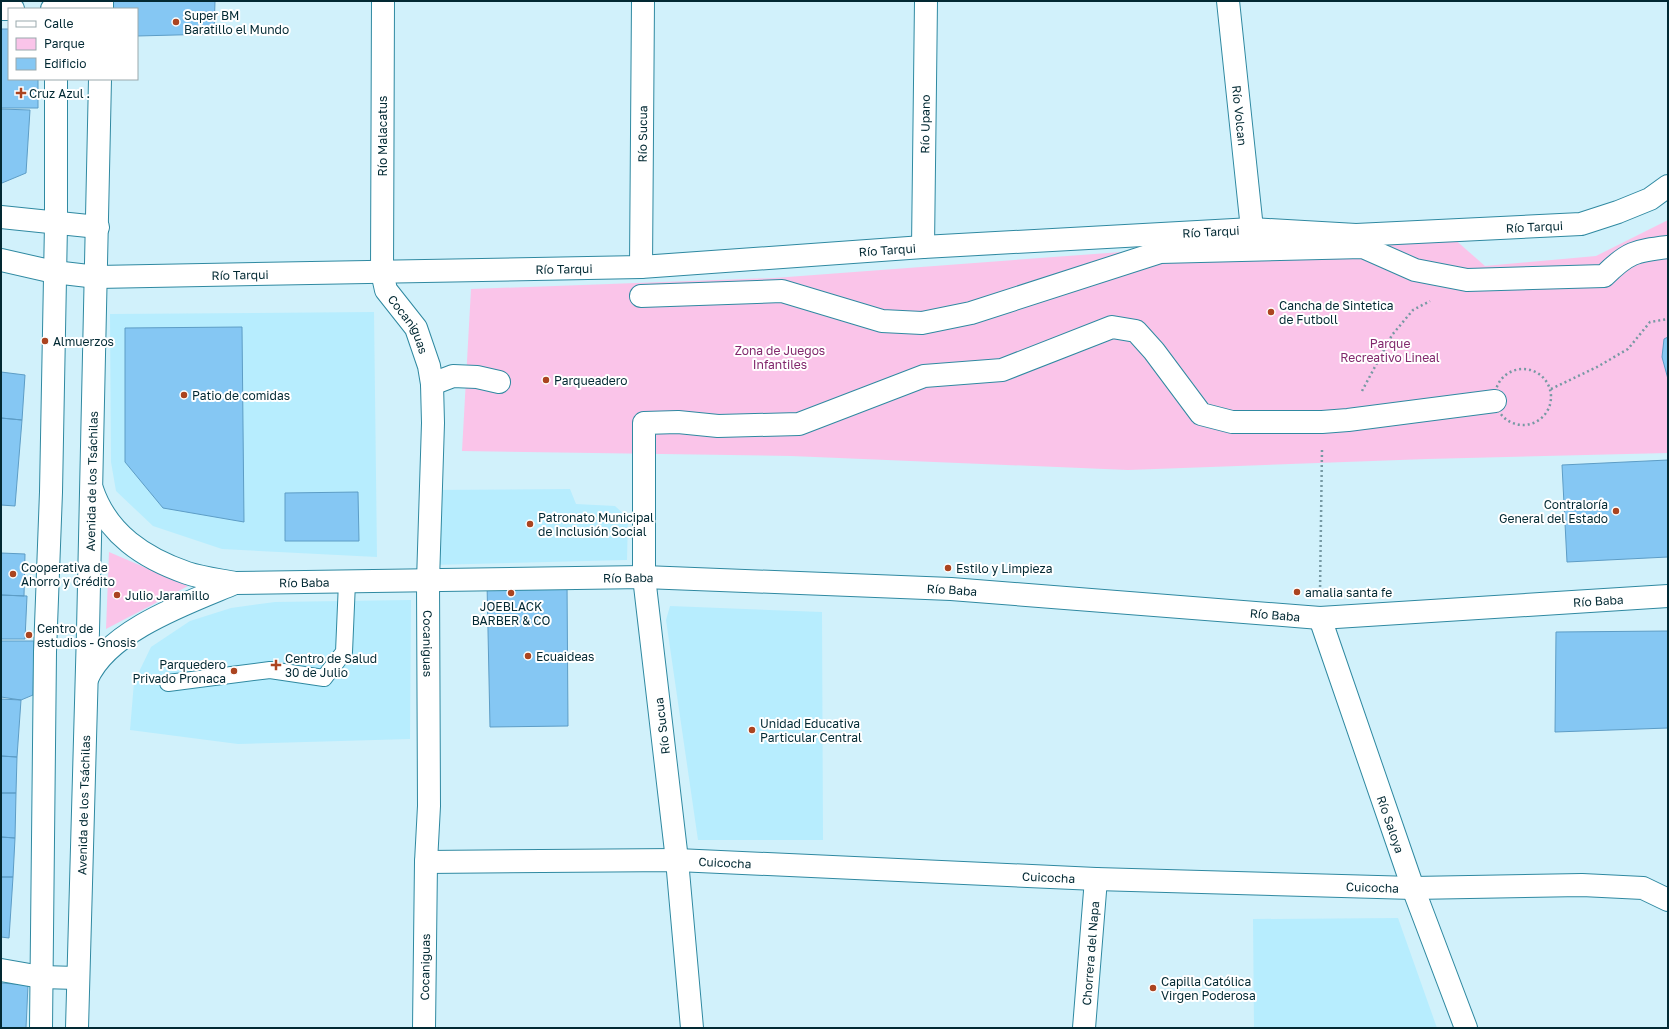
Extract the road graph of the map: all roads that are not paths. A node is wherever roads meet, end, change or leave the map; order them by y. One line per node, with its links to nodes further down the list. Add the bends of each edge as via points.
1 (383, 1): 19 (street, Río Malacatus)
2 (643, 1): 17 (street, Río Sucua)
3 (926, 1): 14 (street, Río Upano)
4 (1228, 1): 13 (street, Río Volcan)
5 (102, 6): 6 (street)
6 (71, 8)
7 (56, 80): 11 (street)
8 (100, 80): 12 (street, Avenida de los Tsáchilas)
9 (1668, 186): 13 (street, Río Tarqui, via 1650,199 1581,224 1356,235)
10 (1, 217): 11 (street)
11 (56, 224): 12 (street); 18 (street)
12 (98, 227): 20 (street, Avenida de los Tsáchilas)
13 (1252, 229): 14 (street, Río Tarqui)
14 (923, 247): 17 (street, Río Tarqui)
15 (1668, 247): 21 (street, via 1638,251 1619,261 1604,276 1467,280 1415,270 1363,247 1160,252 971,313 922,323 882,321 782,291)
16 (1, 260): 18 (street, Río Tarqui)
17 (641, 267): 19 (street, Río Tarqui)
18 (54, 272): 20 (street, Río Tarqui); 40 (street)
19 (382, 272): 20 (street, Río Tarqui); 23 (street, Cocaniguas, via 386,290 416,328)
20 (96, 277): 25 (street, Avenida de los Tsáchilas)
21 (641, 296)
22 (499, 382): 23 (street, via 477,377 453,376)
23 (432, 384): 27 (street, Cocaniguas)
24 (1495, 401): 26 (street, Río Sucua, via 1348,420 1232,422 1201,414 1136,331 1112,327 1002,370 924,376 799,424 718,426 678,422 644,423)
25 (92, 489): 29 (street, Río Baba, via 104,515 118,533 137,549 188,574); 32 (street, Avenida de los Tsáchilas)
26 (644, 577): 27 (street, Río Baba); 31 (street, Río Baba, via 951,588); 34 (street, Río Sucua)
27 (428, 580): 28 (street, Río Baba); 35 (street, Cocaniguas)
28 (347, 582): 29 (street, Río Baba); 33 (lane, via 344,652 324,678 270,670)
29 (235, 583): 32 (street, Río Baba, via 157,616 107,650 92,668)
30 (1668, 596): 31 (street, Río Baba)
31 (1320, 618): 37 (street, Río Saloya)
32 (86, 682): 41 (street, Avenida de los Tsáchilas)
33 (168, 683)
34 (677, 860): 35 (street, Cuicocha); 36 (street, Cuicocha); 45 (street, Río Sucua)
35 (426, 862): 44 (street, Cocaniguas)
36 (1096, 879): 37 (street, Cuicocha); 46 (street, Chorrera del Napa)
37 (1413, 888): 38 (street, Cuicocha, via 1582,885 1643,888); 47 (street, Río Saloya)
38 (1668, 900)
39 (1, 970): 40 (street)
40 (41, 977): 41 (street); 42 (street)
41 (77, 978): 43 (street, Avenida de los Tsáchilas)
42 (41, 1028)
43 (77, 1028)
44 (424, 1028)
45 (692, 1028)
46 (1084, 1028)
47 (1466, 1028)

